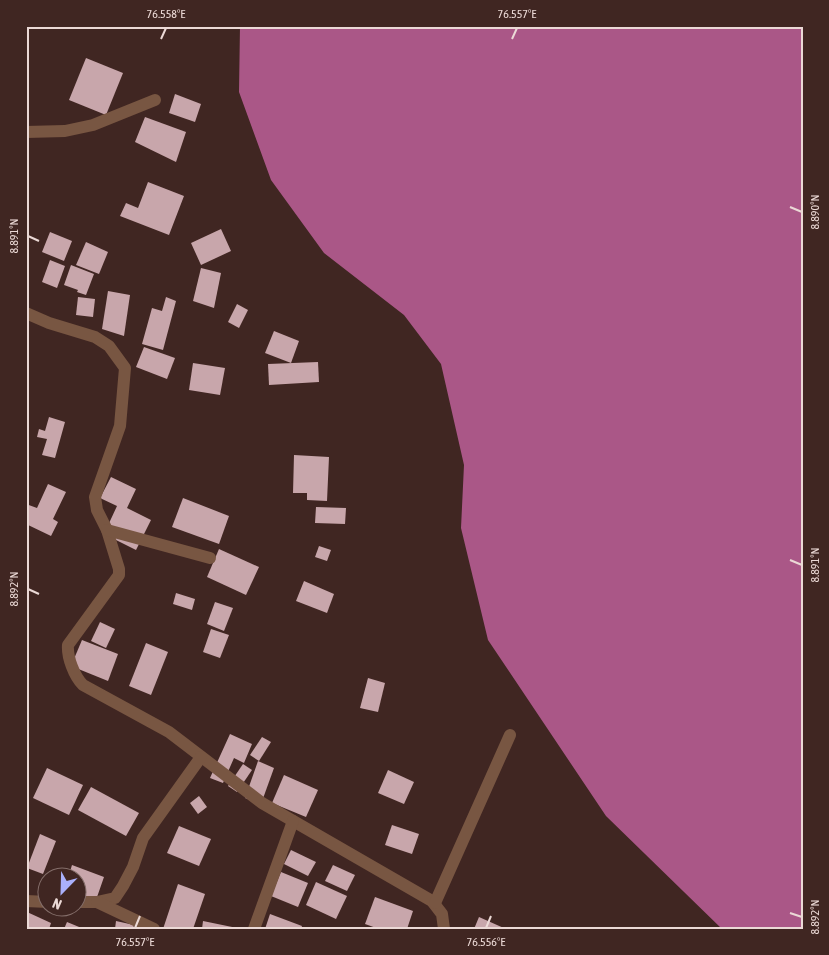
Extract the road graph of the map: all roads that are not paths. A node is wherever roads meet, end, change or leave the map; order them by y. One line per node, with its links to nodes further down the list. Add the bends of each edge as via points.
1 (155, 100): 2 (street, via 93,125 65,131)
2 (26, 132)
3 (26, 314): 4 (street, via 95,337 109,346 125,368 120,426 95,497 97,510)
4 (107, 530): 5 (street); 7 (street, via 119,575 68,645 68,654 78,679 83,685 169,732)
5 (210, 558)
6 (510, 735): 11 (street)
7 (201, 757): 8 (street, via 247,793); 10 (street, via 143,838 133,867 115,898)
8 (293, 821): 11 (street); 13 (street)
9 (88, 902): 10 (street)
10 (97, 902): 12 (street)
11 (435, 903): 14 (street, via 442,914)
12 (154, 929)
13 (254, 929)
14 (444, 929)

